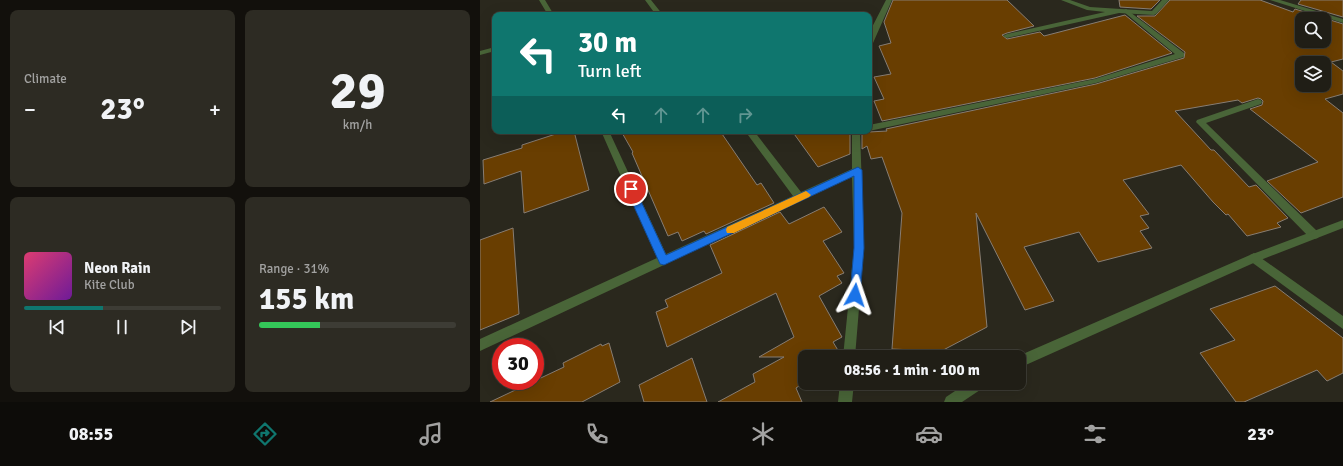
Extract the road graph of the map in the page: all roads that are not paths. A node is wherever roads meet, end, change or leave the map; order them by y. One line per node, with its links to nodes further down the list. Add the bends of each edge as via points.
1 (542, 0): 8 (street)
2 (648, 0): 9 (street)
3 (889, 0): 11 (street)
4 (1064, 0): 7 (street, via 1089,9)
5 (1166, 0): 7 (street, via 1154,13)
6 (1273, 0): 10 (street)
7 (1123, 11): 12 (street); 16 (street, via 1181,55 1096,81)
8 (549, 12)
9 (658, 12)
10 (1343, 21)
11 (872, 34)
12 (1007, 36)
13 (492, 50): 14 (street)
14 (480, 53)
15 (1258, 102): 23 (street, via 1200,122)
16 (872, 127)
17 (606, 134): 25 (street)
18 (751, 134): 21 (street)
19 (856, 134): 20 (street)
20 (858, 170): 21 (street); 28 (street, via 859,248)
21 (800, 198): 25 (street)
22 (1343, 224): 23 (street)
23 (1314, 235): 24 (street)
24 (1254, 258): 26 (street); 29 (street)
25 (664, 261): 27 (street)
26 (1343, 323)
27 (480, 345)
28 (850, 350)
29 (1026, 359)
30 (847, 390): 32 (street)
31 (968, 390): 33 (street)
32 (846, 402)
33 (951, 402)

